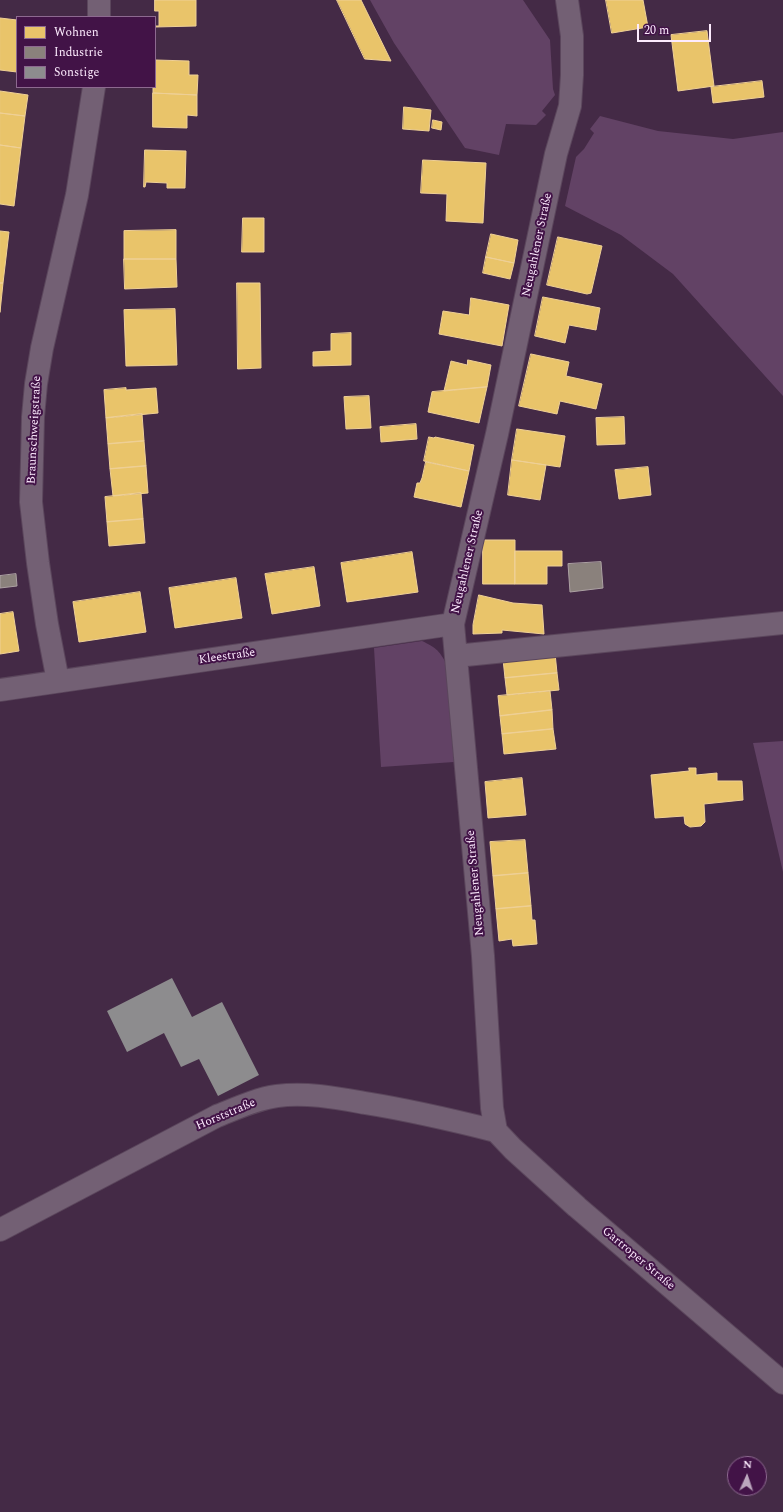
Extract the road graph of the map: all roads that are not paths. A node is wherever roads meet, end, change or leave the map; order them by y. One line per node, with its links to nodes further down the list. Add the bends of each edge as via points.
1 (99, 0): 3 (street)
2 (567, 0): 6 (street, Neugahlener Straße, via 572,36 570,106 556,154 497,434)
3 (100, 16)
4 (94, 88): 8 (street, Braunschweigstraße, via 78,195 42,348 33,417 31,502 47,624)
5 (783, 623): 7 (street)
6 (453, 624): 7 (street, Neugahlener Straße); 8 (street, Kleestraße)
7 (456, 656): 10 (street, Neugahlener Straße, via 483,956 492,1108)
8 (58, 681): 9 (street, Kleestraße)
9 (0, 690)
10 (496, 1131): 11 (street, Horststraße, via 397,1108 342,1099 306,1096 264,1098 217,1116); 12 (street, Gartroper Straße, via 577,1207)
11 (0, 1230)
12 (783, 1383)

